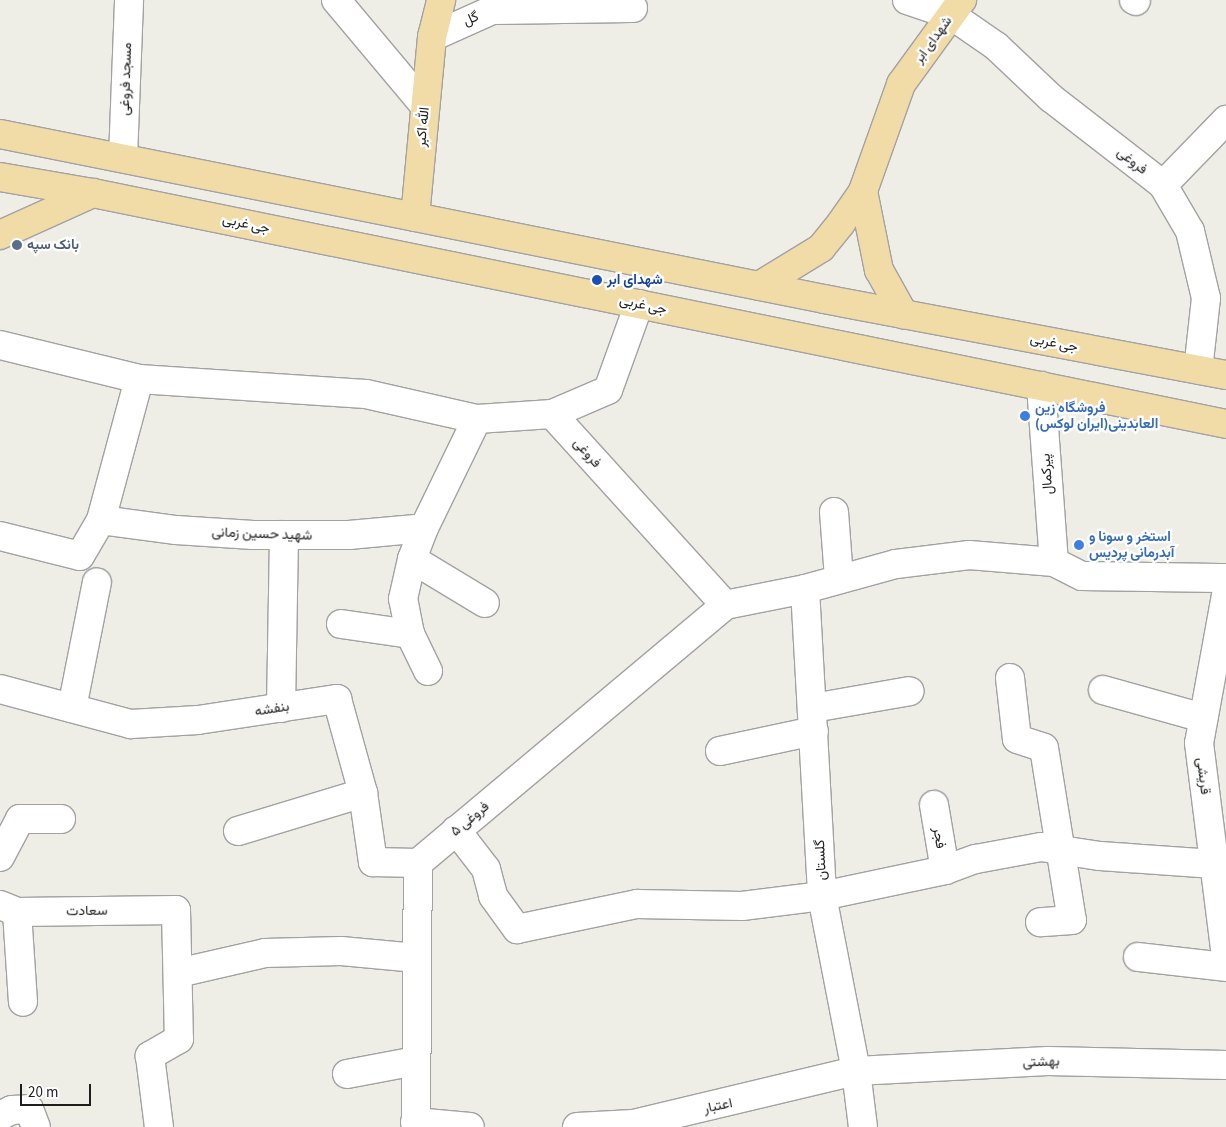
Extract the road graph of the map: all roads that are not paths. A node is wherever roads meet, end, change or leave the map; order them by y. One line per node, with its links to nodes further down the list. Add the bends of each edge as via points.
1 (128, 0): 12 (street, مسجد فروغی)
2 (336, 0): 9 (street)
3 (426, 0): 8 (main road, الله اکبر)
4 (442, 0): 8 (main road, الله اکبر)
5 (907, 0): 7 (street, فروغی)
6 (633, 8): 8 (street, گل, via 492,10)
7 (957, 8): 14 (street, فروغی, via 1051,98); 15 (main road, شهدای ابر, via 901,84)
8 (432, 37): 9 (main road, الله اکبر)
9 (425, 106): 17 (main road, الله اکبر)
10 (1226, 120): 14 (street)
11 (0, 134): 12 (main road, جی غربی)
12 (124, 158): 17 (main road, جی غربی)
13 (0, 177): 16 (main road, جی غربی)
14 (1163, 185): 23 (street, فروغی, via 1190,231 1206,298)
15 (863, 191): 19 (main road, via 821,248); 21 (main road, via 879,270)
16 (93, 193): 18 (main road); 20 (main road, جی غربی)
17 (415, 217): 19 (main road, جی غربی)
18 (0, 235)
19 (759, 286): 21 (main road, جی غربی)
20 (639, 304): 26 (main road, جی غربی); 27 (street, via 608,390)
21 (904, 315): 23 (main road, جی غربی)
22 (0, 345): 25 (street)
23 (1198, 370): 24 (main road, جی غربی)
24 (1226, 375)
25 (139, 379): 28 (street, via 366,394); 31 (street)
26 (1041, 386): 29 (main road, جی غربی); 36 (street, پیرکمال)
27 (552, 414): 28 (street); 43 (street, فروغی)
28 (477, 419): 32 (street)
29 (1226, 424)
30 (834, 512): 38 (street)
31 (101, 520): 33 (street, شهید حسین زمانی, via 176,530); 34 (street, via 80,556)
32 (424, 528): 33 (street, شهید حسین زمانی, via 349,535); 35 (street)
33 (284, 535): 53 (street)
34 (0, 536)
35 (412, 559): 42 (street); 46 (street, via 403,599)
36 (1054, 562): 37 (street, via 1082,576); 38 (street, via 969,556 896,564)
37 (1226, 578)
38 (839, 579): 40 (street)
39 (97, 582): 52 (street)
40 (805, 589): 43 (street); 55 (street, گلستان)
41 (1226, 595): 45 (street, قریشی)
42 (485, 603)
43 (725, 605): 61 (street, فروغی ۵)
44 (341, 624): 46 (street)
45 (1223, 630): 54 (street, قریشی)
46 (410, 634): 47 (street)
47 (428, 671)
48 (1010, 678): 63 (street, via 1017,739 1044,748)
49 (0, 689): 52 (street, بنفشه)
50 (1103, 690): 54 (street)
51 (910, 691): 55 (street)
52 (72, 708): 53 (street, بنفشه, via 131,724 198,720)
53 (281, 708): 57 (street, بنفشه, via 337,699)
54 (1204, 718): 59 (street, قریشی, via 1199,743)
55 (814, 719): 56 (street); 68 (street, گلستان)
56 (720, 751)
57 (363, 793): 62 (street); 65 (street, بنفشه, via 373,862)
58 (934, 805): 67 (street, فجر)
59 (1217, 811): 66 (street, قریشی)
60 (60, 819): 64 (street, via 20,819)
61 (456, 830): 65 (street, فروغی ۵); 68 (street, via 486,869 493,896 517,929 638,904 742,906)
62 (238, 831)
63 (1061, 850): 66 (street); 67 (street, via 1032,849 976,859); 71 (street, via 1072,920)
64 (0, 856)
65 (418, 862): 73 (street)
66 (1214, 864): 70 (street, قریشی)
67 (945, 870): 68 (street)
68 (822, 896): 80 (street, گلستان)
69 (8, 908): 76 (street, سعادت, via 176,910); 77 (street)
70 (1223, 913): 74 (street, قریشی)
71 (1040, 922)
72 (1138, 957): 75 (street)
73 (417, 958): 76 (street, via 341,951 265,953); 78 (street)
74 (1226, 958)
75 (1226, 967)
76 (178, 973): 85 (street, via 179,1039 150,1056)
77 (23, 1002)
78 (416, 1061): 81 (street); 83 (street)
79 (1226, 1065): 80 (street, بهشتی, via 1048,1061)
80 (856, 1071): 87 (street, اعتبار, via 633,1124); 88 (street, گلستان)
81 (347, 1074)
82 (0, 1116): 84 (street, via 12,1110 29,1108)
83 (416, 1124): 86 (street)
84 (36, 1127)
85 (159, 1127)
86 (470, 1127)
87 (577, 1127)
88 (863, 1127)

